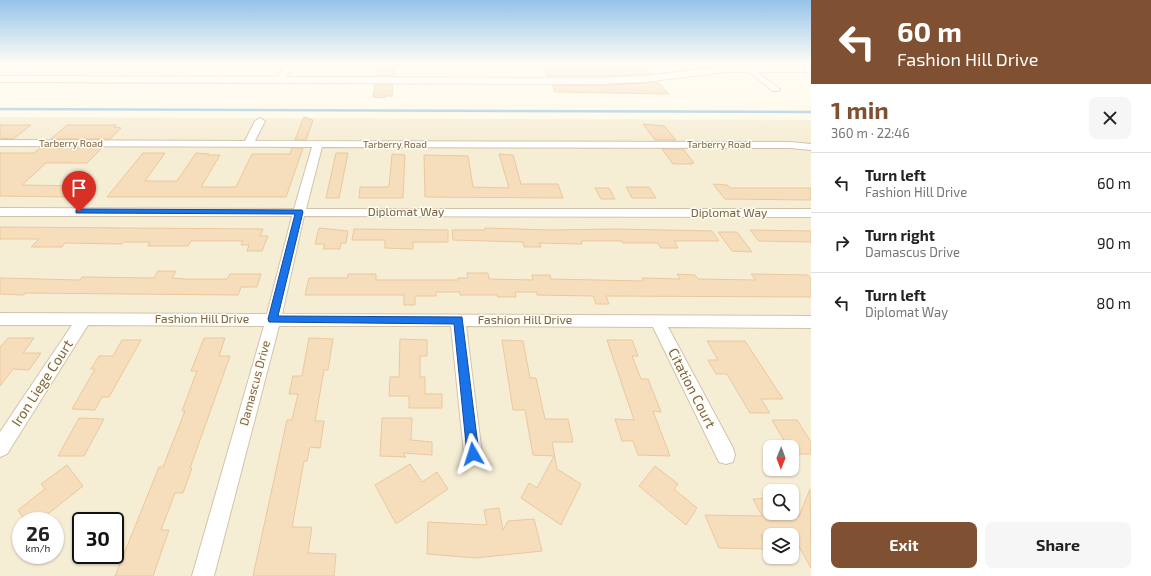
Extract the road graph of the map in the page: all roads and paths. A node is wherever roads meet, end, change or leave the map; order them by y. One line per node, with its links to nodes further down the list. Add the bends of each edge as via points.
1 (260, 120): 3 (street)
2 (0, 142): 3 (street, Tarberry Road)
3 (248, 143): 4 (street, Tarberry Road)
4 (318, 143): 5 (street, Tarberry Road); 7 (street, Damascus Drive)
5 (811, 147)
6 (0, 212): 7 (street, Diplomat Way)
7 (299, 212): 8 (street, Diplomat Way); 11 (street, Damascus Drive)
8 (811, 213)
9 (0, 319): 10 (street, Fashion Hill Drive)
10 (84, 319): 11 (street, Fashion Hill Drive); 15 (street, Iron Liege Court)
11 (273, 319): 12 (street, Fashion Hill Drive); 18 (street, Damascus Drive)
12 (458, 320): 13 (street, Fashion Hill Drive); 16 (street)
13 (657, 321): 14 (street, Fashion Hill Drive); 17 (street, Citation Court)
14 (811, 322)
15 (0, 448)
16 (473, 454)
17 (726, 454)
18 (203, 576)

